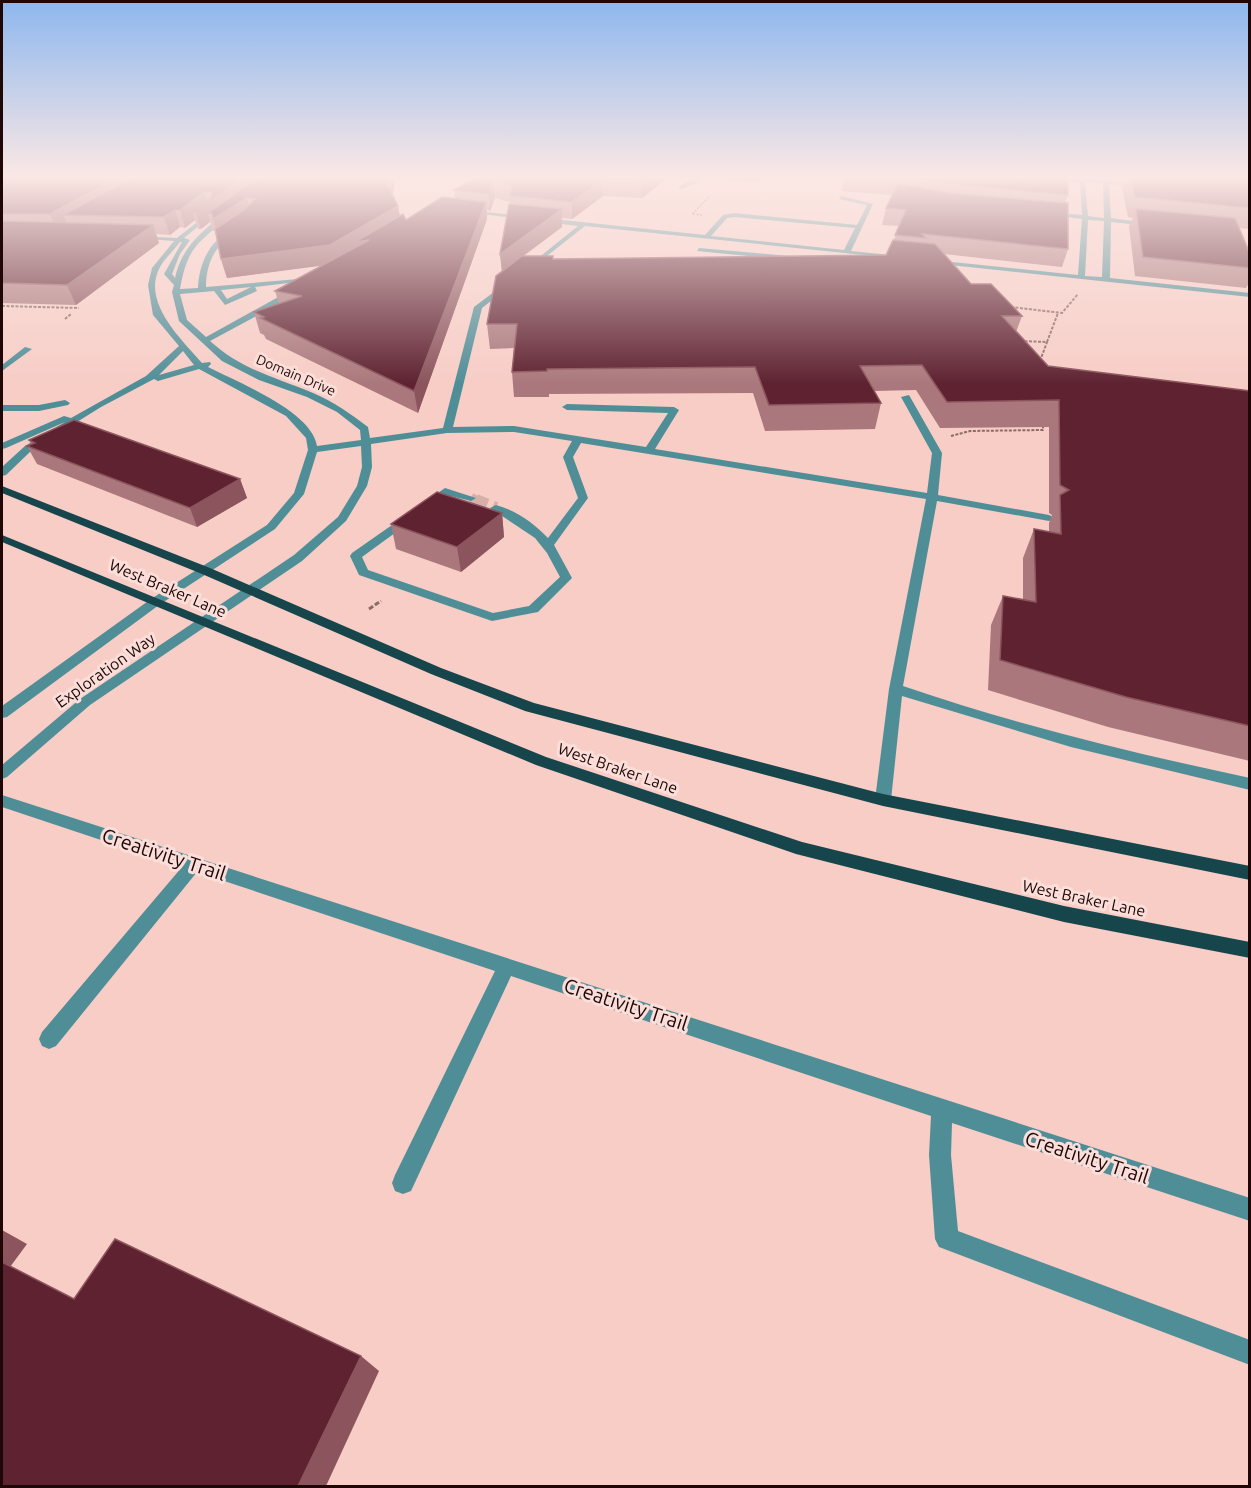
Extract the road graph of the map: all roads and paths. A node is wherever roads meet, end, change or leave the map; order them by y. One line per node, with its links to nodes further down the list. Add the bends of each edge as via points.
1 (174, 245): 33 (street, via 156,268 152,285)
2 (183, 245): 23 (street, via 168,274)
3 (192, 245): 23 (street, via 181,265)
4 (217, 245): 24 (street, via 201,273)
5 (557, 245): 17 (street)
6 (781, 245): 10 (street)
7 (850, 245): 12 (street)
8 (1083, 245): 18 (street)
9 (1106, 245): 20 (street)
10 (812, 249): 12 (street); 13 (street)
11 (699, 250): 14 (street)
12 (846, 253): 15 (street)
13 (808, 257)
14 (797, 259)
15 (902, 259)
16 (925, 261): 18 (street)
17 (523, 272)
18 (1081, 277): 20 (street)
19 (514, 279): 51 (street, via 478,307)
20 (1106, 280): 26 (street)
21 (262, 285): 22 (street); 22 (street, via 225,303); 36 (street, via 316,280)
22 (216, 288): 24 (street)
23 (176, 289): 24 (street); 30 (street)
24 (202, 290)
25 (1079, 293): 32 (path)
26 (1250, 295)
27 (2, 306): 29 (path)
28 (1006, 307): 32 (path)
29 (80, 308)
30 (179, 312): 33 (street); 36 (street, Domain Drive)
31 (71, 314): 34 (path)
32 (1058, 314): 37 (path)
33 (157, 315): 38 (street)
34 (65, 319)
35 (1011, 340): 37 (path)
36 (205, 342): 40 (street, Domain Drive)
37 (1047, 342): 43 (path)
38 (183, 346): 41 (street); 44 (street, via 169,366)
39 (28, 349): 42 (street)
40 (225, 359): 41 (street); 54 (street, Domain Drive, via 340,410 365,429)
41 (200, 366): 44 (street); 56 (street, via 289,414 311,437)
42 (2, 369)
43 (1036, 370)
44 (142, 382): 49 (street)
45 (906, 397): 60 (street, via 937,453)
46 (65, 403): 48 (street)
47 (567, 407): 57 (street, via 674,410)
48 (2, 408)
49 (84, 413): 55 (street); 58 (street, via 13,458)
50 (1043, 420): 52 (path, via 1043,430 970,431)
51 (447, 430): 53 (street, via 514,429); 54 (street)
52 (947, 437)
53 (579, 438): 57 (street); 65 (street, via 568,457 583,498)
54 (366, 442): 56 (street); 67 (street, via 367,467 362,486 342,519 298,558)
55 (2, 446)
56 (313, 450): 66 (street, via 298,494 271,528)
57 (649, 450): 60 (street)
58 (2, 473)
59 (2, 489): 66 (main road, West Braker Lane)
60 (932, 497): 63 (street); 70 (street)
61 (471, 498): 65 (street, via 445,491 356,556 363,572 492,617 533,609 566,578)
62 (496, 508): 65 (street, via 531,526)
63 (1049, 518)
64 (2, 538): 68 (main road, West Braker Lane)
65 (548, 545)
66 (206, 571): 67 (main road, West Braker Lane); 68 (street)
67 (249, 590): 69 (street); 74 (main road, West Braker Lane, via 530,707)
68 (154, 602): 69 (main road, West Braker Lane); 71 (street, Exploration Way)
69 (204, 623): 72 (street, Exploration Way, via 85,702); 78 (main road, West Braker Lane, via 541,761 802,849 1064,914)
70 (896, 689): 73 (street, via 956,710 1128,758); 74 (street)
71 (2, 713)
72 (2, 773)
73 (1250, 784)
74 (883, 800): 77 (main road, West Braker Lane)
75 (2, 801): 76 (street, Creativity Trail)
76 (194, 864): 79 (street, Creativity Trail); 80 (street)
77 (1250, 873)
78 (1250, 950)
79 (507, 965): 81 (street, Creativity Trail); 82 (street)
80 (49, 1039)
81 (942, 1109): 83 (street, Creativity Trail); 84 (street, via 940,1155 947,1239)
82 (403, 1183)
83 (1250, 1210)
84 (1250, 1353)

